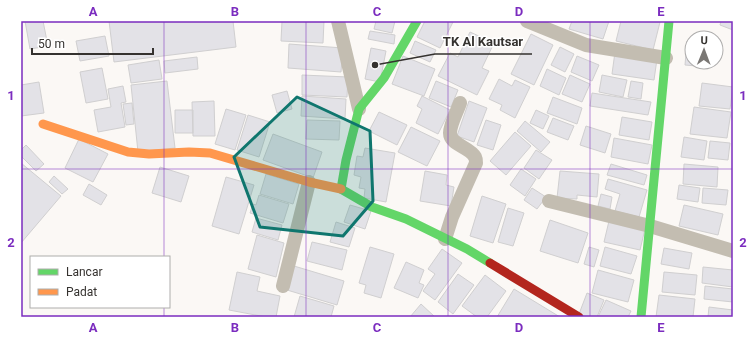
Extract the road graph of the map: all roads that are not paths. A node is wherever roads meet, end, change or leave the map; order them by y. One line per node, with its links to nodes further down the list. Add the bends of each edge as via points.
1 (338, 21): 7 (street)
2 (417, 21): 7 (street, via 384,78)
3 (527, 21): 5 (street, via 586,45)
4 (670, 21): 5 (street)
5 (666, 58): 12 (street)
6 (460, 103): 13 (street, via 450,136 472,153 476,163)
7 (359, 109): 10 (street)
8 (43, 124): 9 (street, via 140,155 198,151)
9 (309, 182): 10 (street); 15 (street)
10 (341, 189): 13 (street, via 372,207 406,219)
11 (549, 201): 12 (street)
12 (650, 226): 14 (street); 17 (street)
13 (445, 239): 16 (street, via 467,249)
14 (733, 251)
15 (283, 286)
16 (579, 317)
17 (642, 317)

